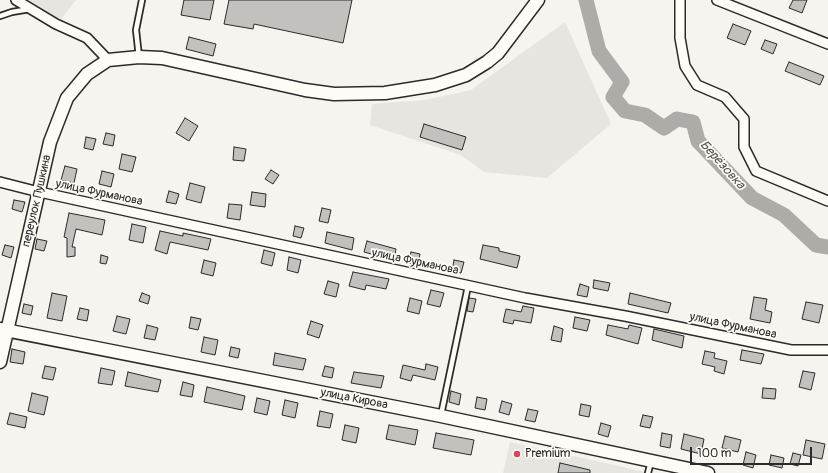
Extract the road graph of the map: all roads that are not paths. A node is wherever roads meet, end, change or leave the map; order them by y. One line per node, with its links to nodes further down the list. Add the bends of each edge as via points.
1 (16, 0): 6 (street)
2 (142, 0): 9 (lane, via 136,30)
3 (538, 0): 9 (street, via 498,52 466,75 435,85 385,93 334,94 305,90 162,58)
4 (680, 0): 13 (street, via 680,38 685,66 698,85 725,97 744,119 744,148 756,171)
5 (717, 0): 8 (street)
6 (30, 9): 7 (lane); 10 (street, via 87,38)
7 (0, 16)
8 (828, 44)
9 (139, 57): 10 (street)
10 (108, 60): 12 (street, переулок Пушкина, via 87,74 67,98 50,142)
11 (0, 182): 12 (street, улица Фурманова)
12 (40, 192): 14 (street, улица Фурманова); 15 (street, переулок Пушкина)
13 (828, 201)
14 (468, 286): 16 (street, улица Фурманова, via 791,350); 18 (lane)
15 (3, 329): 17 (street, переулок Пушкина); 18 (street, улица Кирова)
16 (828, 350)
17 (0, 362)
18 (441, 416): 19 (street, улица Кирова)
19 (650, 467): 20 (street, улица Кирова)
20 (708, 473)

